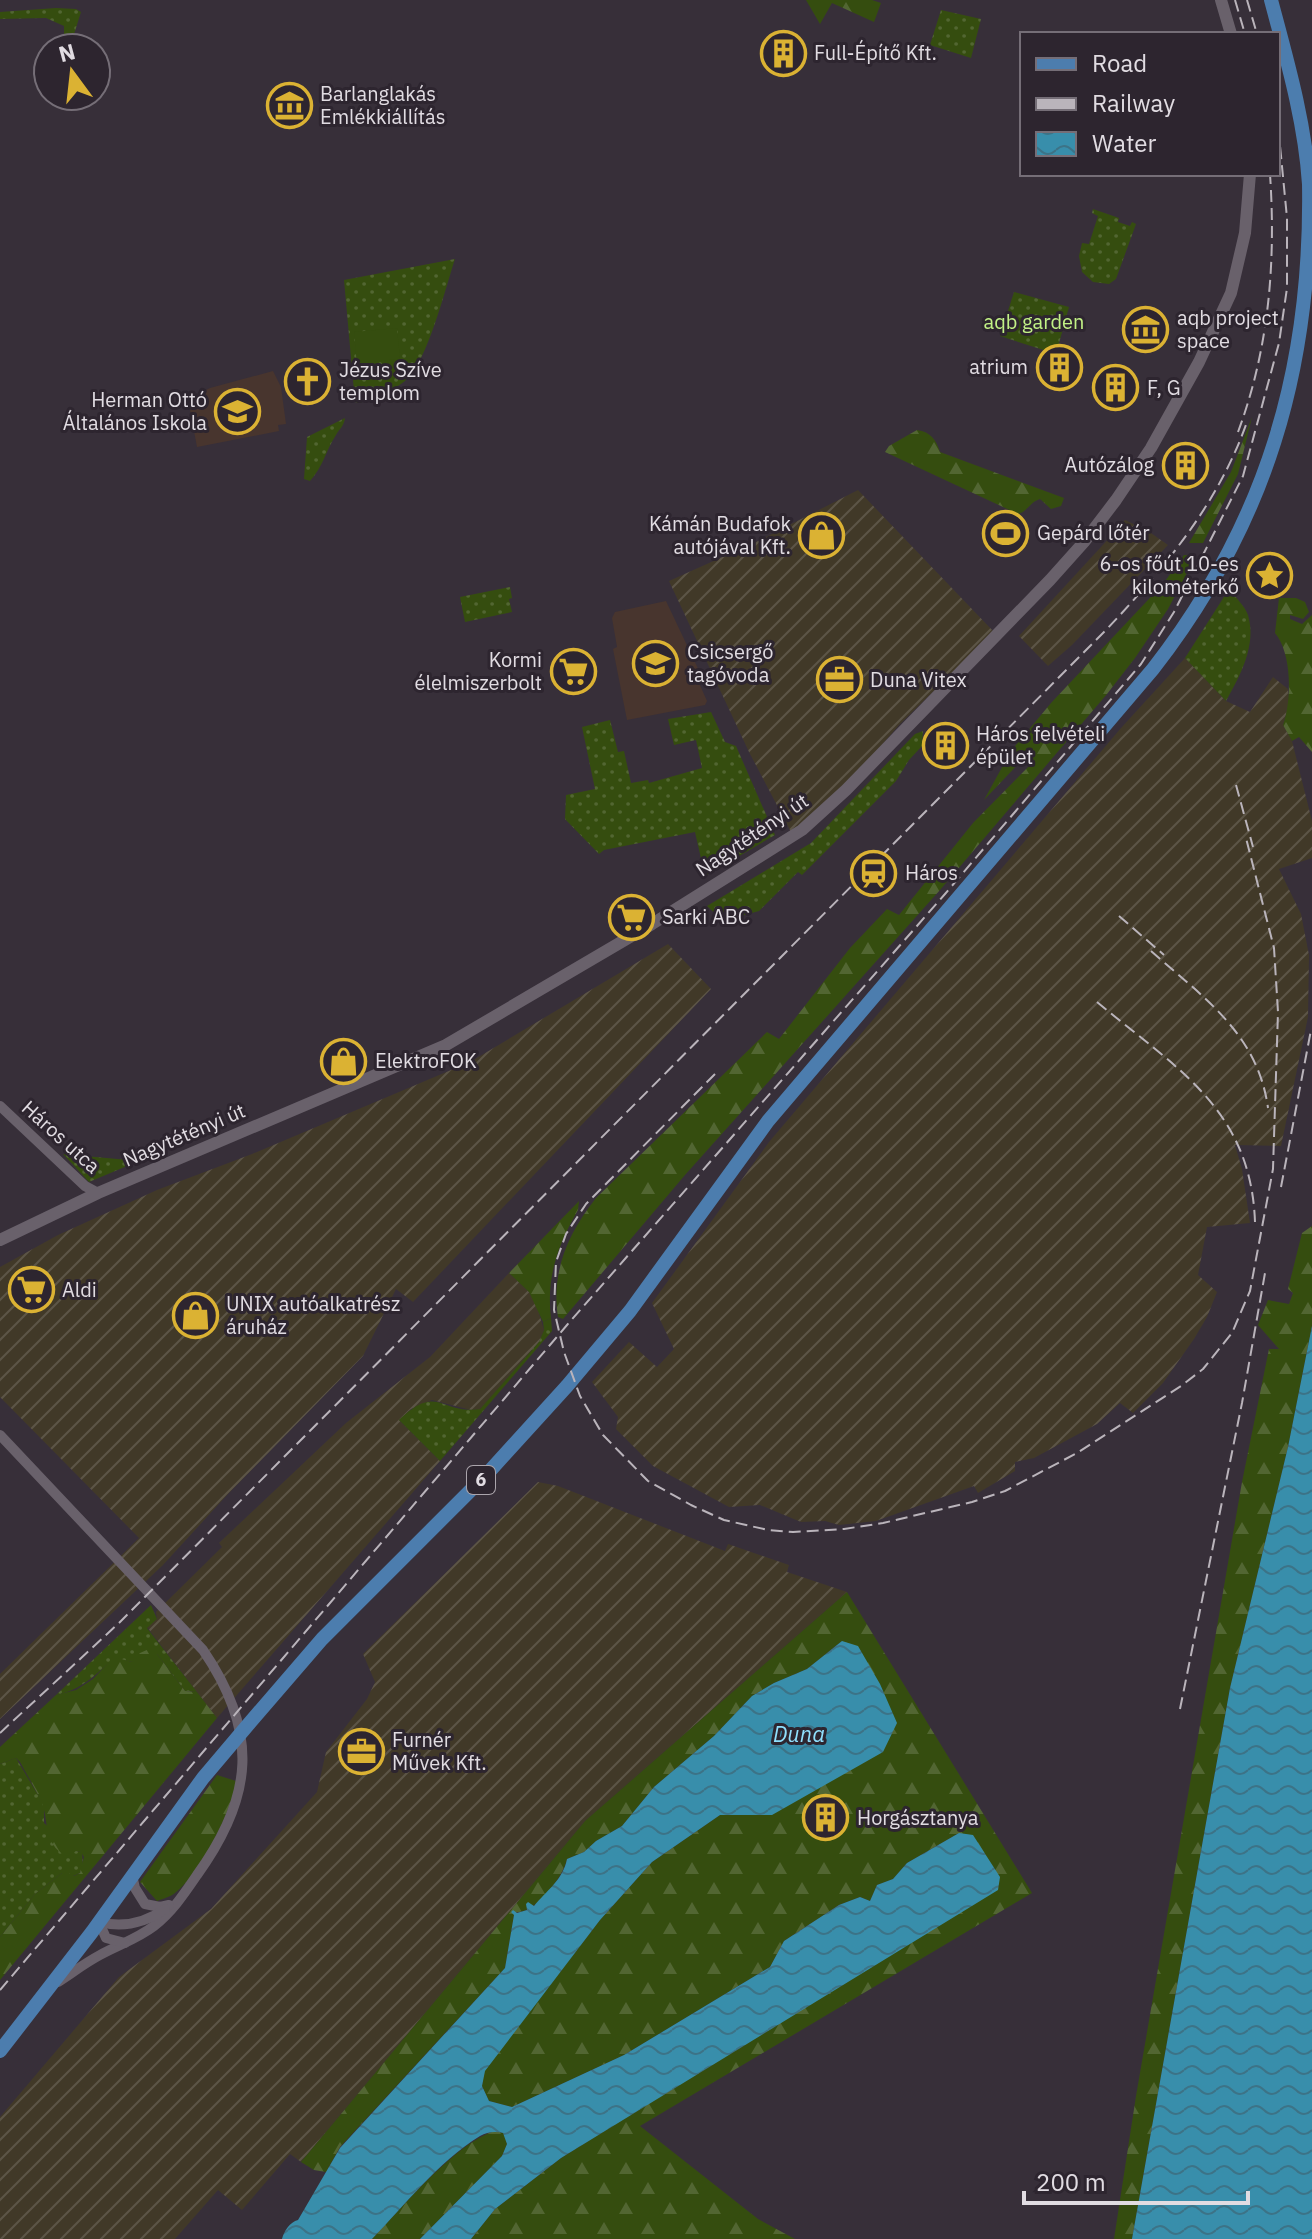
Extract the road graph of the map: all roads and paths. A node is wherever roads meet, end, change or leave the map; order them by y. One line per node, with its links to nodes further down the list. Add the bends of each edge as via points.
1 (1221, 0): 3 (main road)
2 (1271, 0): 4 (main road, 6)
3 (1230, 32)
4 (1279, 32)
5 (1280, 34): 11 (main road, 6, via 1309,182 1307,300 1275,453 1216,578 1153,669 768,1121 622,1320 525,1434 322,1639 203,1778)
6 (1250, 176): 8 (main road, Nagytétényi út, via 1245,233 1231,293 1199,362 1137,469 1084,542 826,810 788,840 464,1036)
7 (0, 1106): 8 (street, Háros utca)
8 (98, 1193): 9 (main road, Nagytétényi út)
9 (0, 1240)
10 (0, 1435): 12 (street, via 203,1650 229,1696 242,1746 242,1776 220,1843)
11 (132, 1875): 13 (street, via 145,1904); 14 (main road, 6)
12 (187, 1889): 13 (street); 15 (street, via 157,1924)
13 (171, 1904): 14 (street, via 137,1923)
14 (99, 1922): 15 (street, via 106,1938); 16 (main road, 6)
15 (125, 1943): 16 (street)
16 (50, 1987): 17 (main road, 6)
17 (0, 2051)

